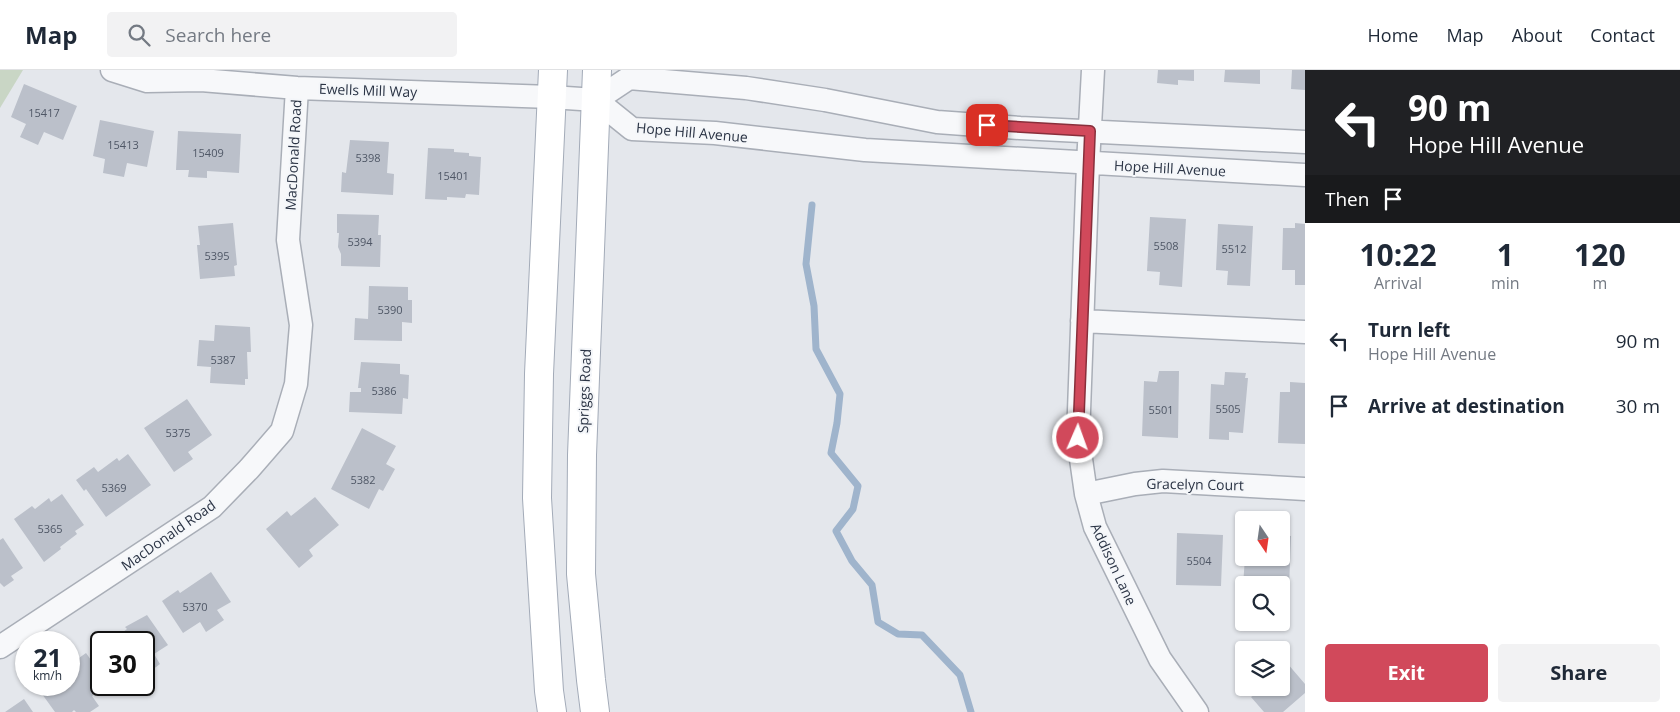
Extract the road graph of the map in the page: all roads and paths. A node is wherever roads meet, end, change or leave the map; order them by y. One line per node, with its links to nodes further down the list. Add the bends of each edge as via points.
1 (112, 70): 5 (street, Ewells Mill Way, via 147,81 201,80)
2 (597, 70): 6 (main road, Spriggs Road)
3 (1093, 70): 7 (street, Addison Lane)
4 (552, 83): 5 (street, Ewells Mill Way); 6 (street, Ewells Mill Way); 16 (main road, via 537,498)
5 (297, 88): 15 (street, MacDonald Road, via 288,240 301,325 296,384 282,431 212,507)
6 (596, 100): 7 (street, via 629,78 746,88 937,122); 9 (street, Hope Hill Avenue, via 632,128 725,134 865,150); 17 (main road, Spriggs Road, via 582,455 581,574)
7 (1090, 131): 8 (street); 9 (street, Addison Lane)
8 (1305, 142)
9 (1088, 164): 10 (street, Hope Hill Avenue); 11 (street, Addison Lane)
10 (1305, 175)
11 (1082, 321): 12 (street); 14 (street, Addison Lane, via 1078,438)
12 (1305, 332)
13 (1305, 489): 14 (street, Gracelyn Court, via 1163,481)
14 (1086, 494): 18 (street, Addison Lane, via 1095,527 1160,660)
15 (0, 647)
16 (552, 712)
17 (595, 712)
18 (1197, 712)

